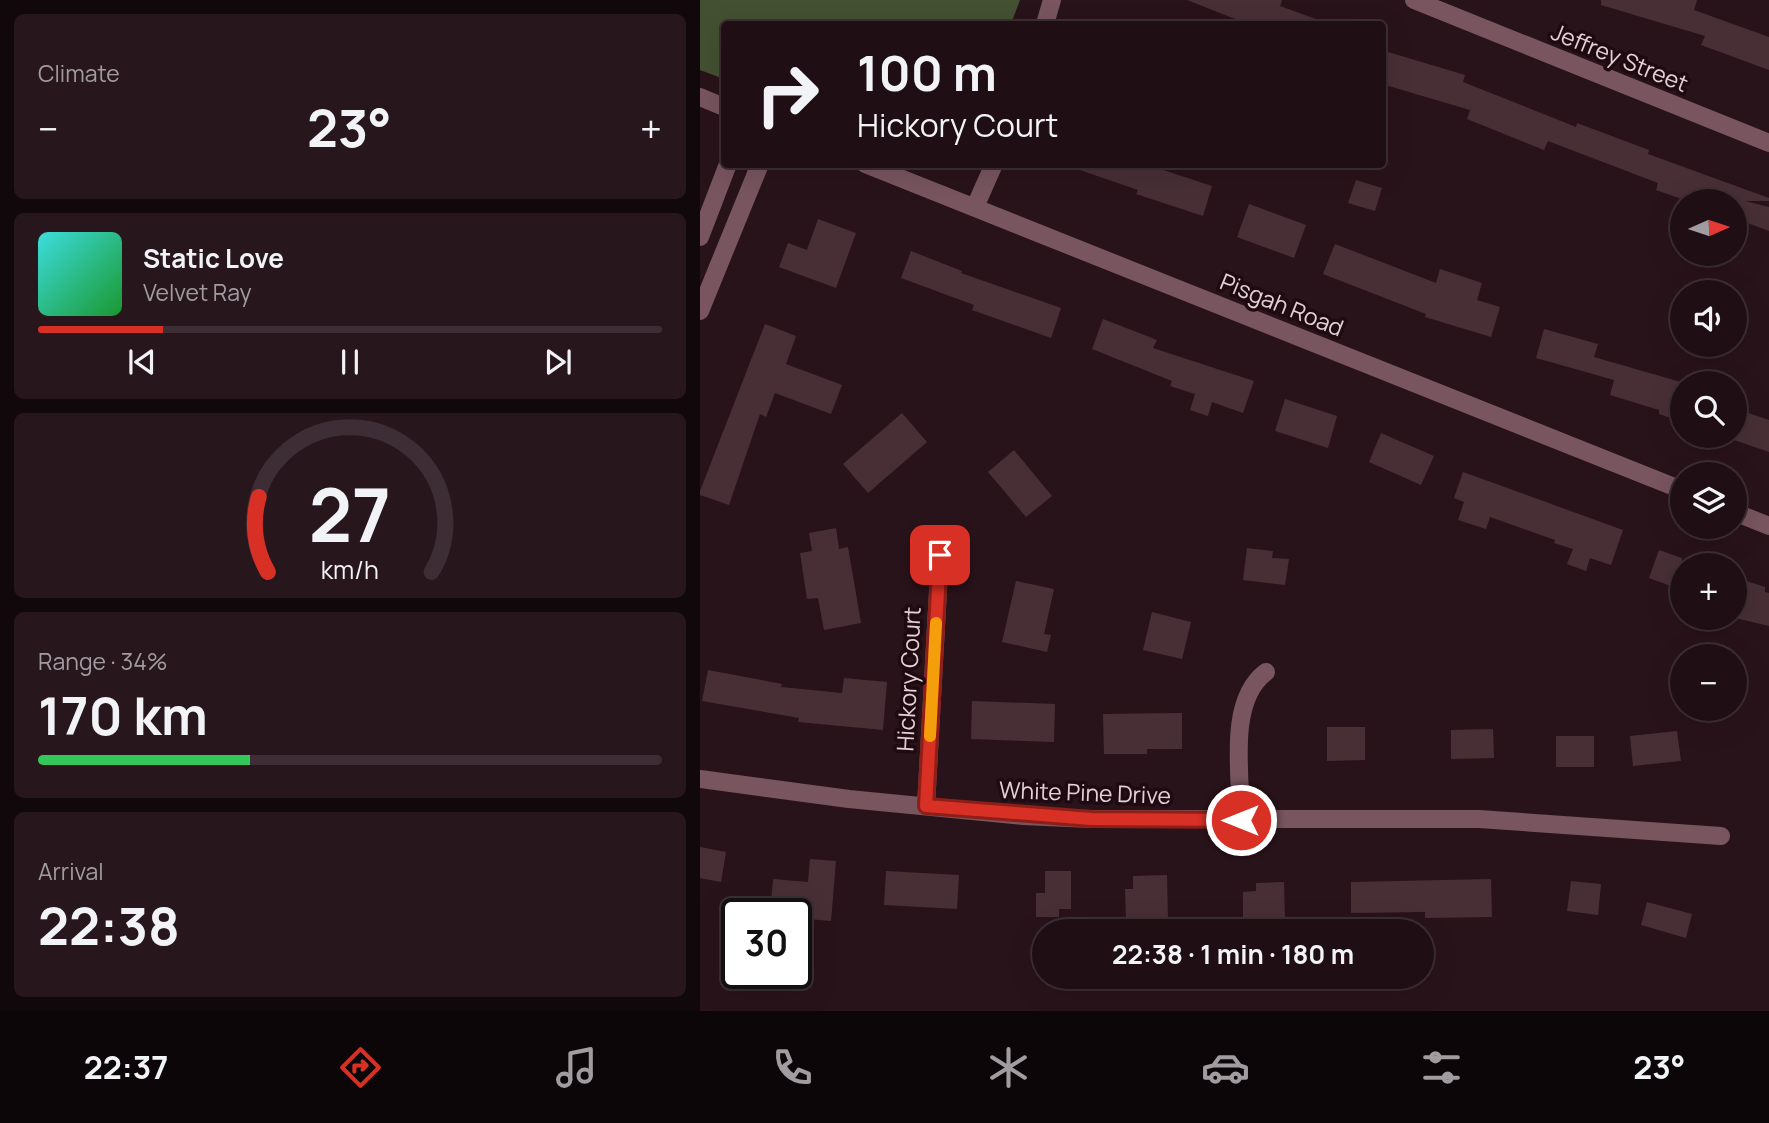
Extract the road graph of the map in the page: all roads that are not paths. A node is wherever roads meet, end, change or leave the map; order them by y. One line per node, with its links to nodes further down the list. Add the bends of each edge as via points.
1 (1052, 0): 3 (street)
2 (1413, 0): 6 (street, Jeffrey Street)
3 (1046, 21)
4 (700, 97): 5 (street)
5 (721, 106)
6 (1769, 144)
7 (726, 168): 12 (street)
8 (758, 168): 13 (street)
9 (875, 168): 11 (street, Pisgah Road)
10 (992, 168): 11 (street)
11 (975, 208): 14 (street, Pisgah Road)
12 (700, 237)
13 (700, 311)
14 (1670, 485)
15 (1747, 517): 16 (street)
16 (1769, 526)
17 (940, 555): 20 (street, Hickory Court)
18 (1266, 672): 21 (street, via 1250,687 1240,712)
19 (700, 779): 20 (street, White Pine Drive)
20 (926, 806): 21 (street, White Pine Drive, via 1091,819)
21 (1241, 820): 22 (street, White Pine Drive, via 1479,820)
22 (1721, 836)

